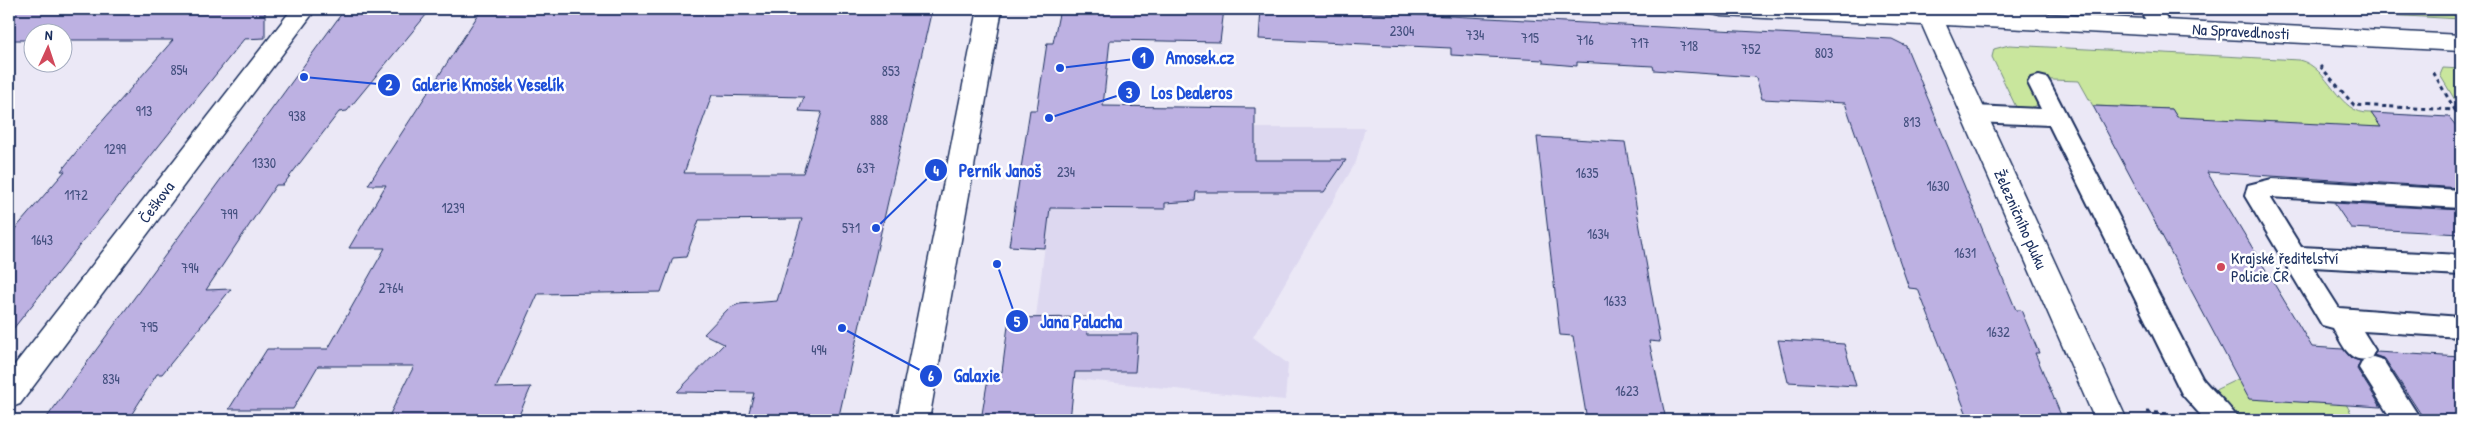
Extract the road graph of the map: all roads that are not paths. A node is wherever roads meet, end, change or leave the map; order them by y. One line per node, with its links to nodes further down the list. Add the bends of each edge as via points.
1 (304, 9): 15 (street, Češkova)
2 (990, 9): 16 (street)
3 (1721, 9): 4 (street, Na Spravedlnosti)
4 (1931, 18): 5 (street, Na Spravedlnosti); 8 (street, Železničního pluku)
5 (2156, 18): 6 (street, Na Spravedlnosti)
6 (2461, 42)
7 (2039, 83): 9 (lane)
8 (1974, 114): 9 (lane); 17 (street, Železničního pluku)
9 (2057, 118): 18 (lane, via 2192,386)
10 (2461, 199): 11 (lane, via 2272,188 2257,191 2260,204)
11 (2292, 256): 12 (lane); 13 (lane, via 2331,318)
12 (2461, 265)
13 (2341, 319): 14 (lane); 19 (lane)
14 (2461, 327)
15 (9, 395)
16 (913, 420)
17 (2112, 420)
18 (2224, 420)
19 (2407, 420)

